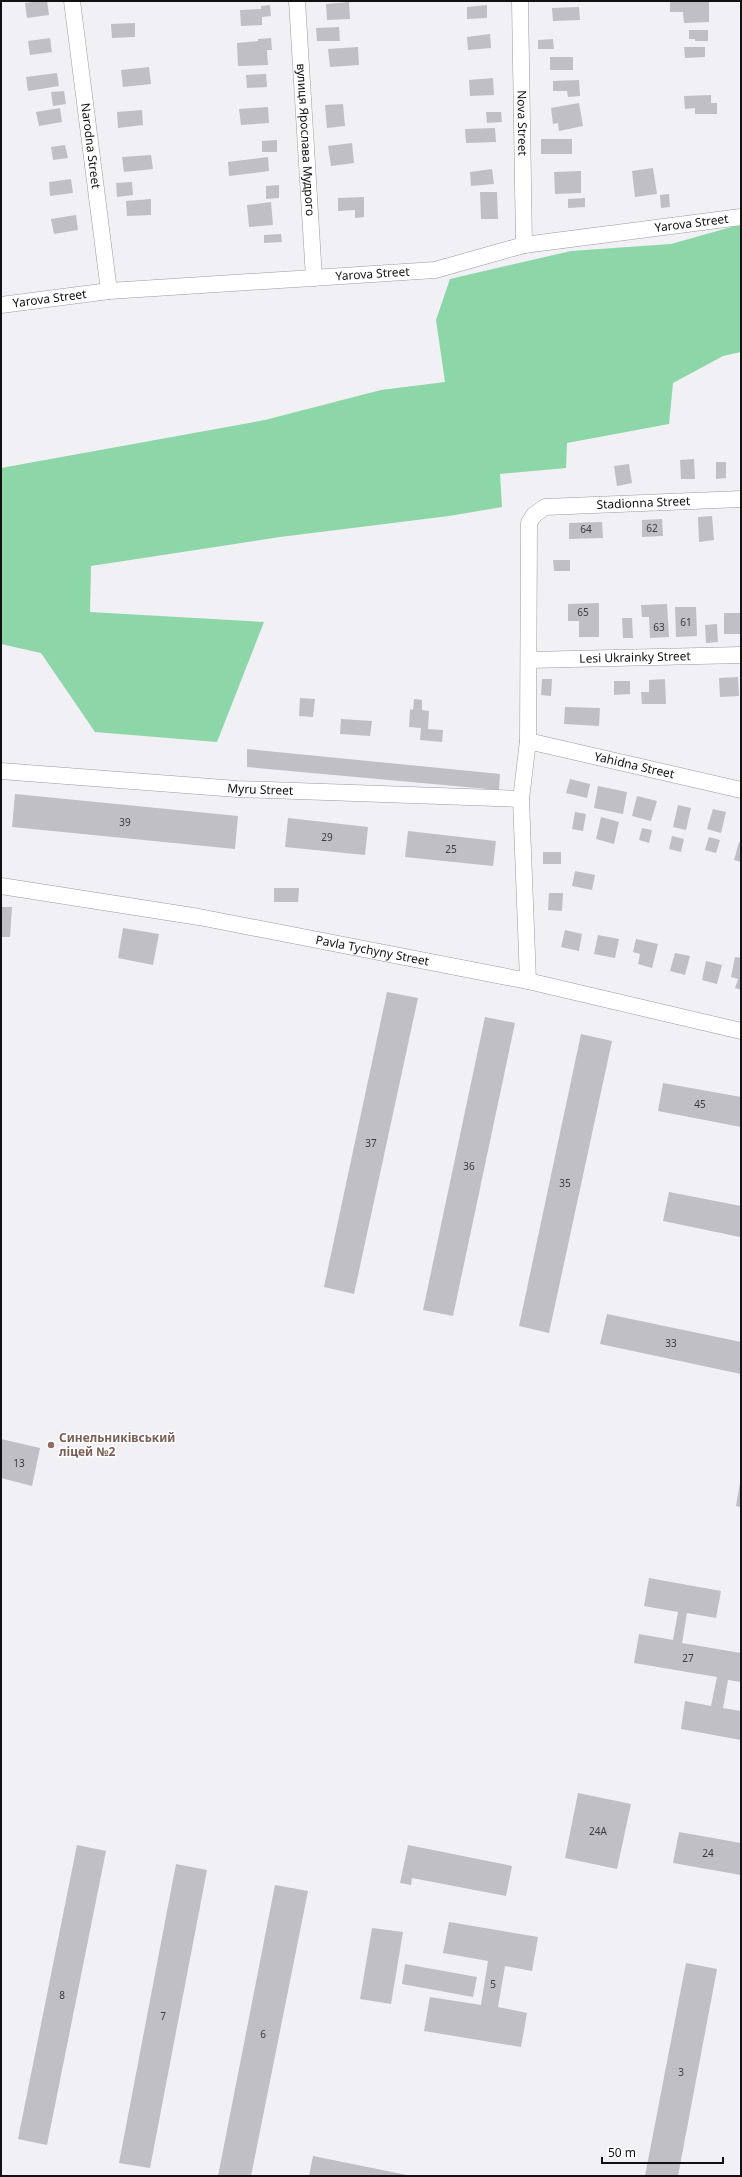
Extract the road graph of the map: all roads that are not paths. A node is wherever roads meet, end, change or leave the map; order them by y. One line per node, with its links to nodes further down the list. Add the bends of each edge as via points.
1 (72, 1): 7 (street, Narodna Street)
2 (297, 1): 6 (street, вулиця Ярослава Мудрого)
3 (520, 1): 5 (street, Nova Street)
4 (741, 217): 5 (street, Yarova Street)
5 (524, 246): 6 (street, Yarova Street, via 434,270)
6 (314, 278): 7 (street, Yarova Street)
7 (109, 290): 8 (street, Yarova Street)
8 (1, 305)
9 (741, 499): 11 (street, Stadionna Street, via 545,507 534,514 529,523)
10 (741, 655): 11 (street, Lesi Ukrainky Street)
11 (529, 660): 12 (street)
12 (528, 741): 14 (street, Yahidna Street); 15 (street)
13 (1, 771): 15 (street, Myru Street, via 237,789)
14 (741, 790)
15 (521, 799): 17 (street)
16 (1, 886): 17 (street, Pavla Tychyny Street, via 199,918)
17 (528, 981): 18 (street, Pavla Tychyny Street)
18 (741, 1031)

